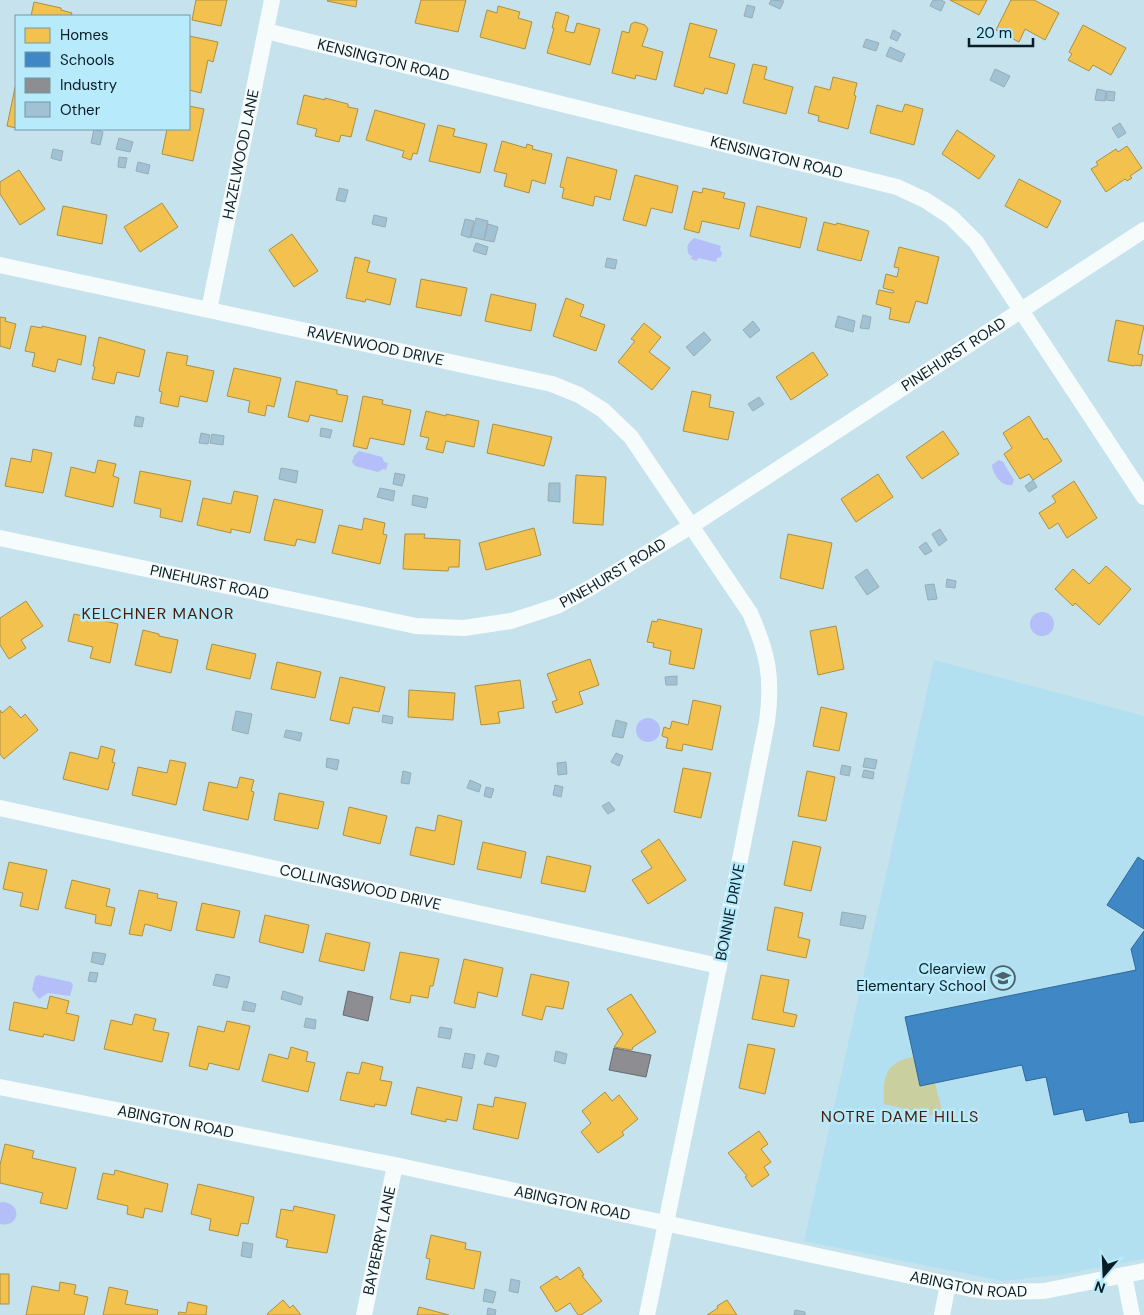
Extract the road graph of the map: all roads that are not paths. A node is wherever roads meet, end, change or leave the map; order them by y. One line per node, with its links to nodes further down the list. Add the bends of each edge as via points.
1 (272, 0): 2 (street, HAZELWOOD LANE)
2 (266, 31): 5 (street, HAZELWOOD LANE); 6 (street, KENSINGTON ROAD, via 897,187 952,217 976,242)
3 (1144, 230): 6 (street, PINEHURST ROAD)
4 (0, 265): 5 (street, RAVENWOOD DRIVE)
5 (209, 310): 8 (street, RAVENWOOD DRIVE, via 552,384 579,395 603,410 631,437)
6 (1022, 310): 7 (street, KENSINGTON ROAD); 8 (street, PINEHURST ROAD)
7 (1144, 497)
8 (691, 526): 9 (street, PINEHURST ROAD, via 557,606 511,621 464,628 392,622); 11 (street, BONNIE DRIVE, via 750,613 767,658 770,680 767,722)
9 (0, 538)
10 (0, 808): 11 (street, COLLINGSWOOD DRIVE)
11 (719, 966): 14 (street, BONNIE DRIVE)
12 (0, 1087): 13 (street, ABINGTON ROAD)
13 (395, 1165): 14 (street, ABINGTON ROAD); 18 (street, BAYBERRY LANE)
14 (666, 1223): 17 (street, ABINGTON ROAD); 19 (street, BONNIE DRIVE)
15 (1144, 1271): 16 (street, ABINGTON ROAD)
16 (1124, 1275): 17 (street, ABINGTON ROAD, via 1068,1287 1020,1292 996,1292); 21 (street)
17 (948, 1284): 20 (street)
18 (364, 1315)
19 (647, 1315)
20 (942, 1315)
21 (1132, 1315)

